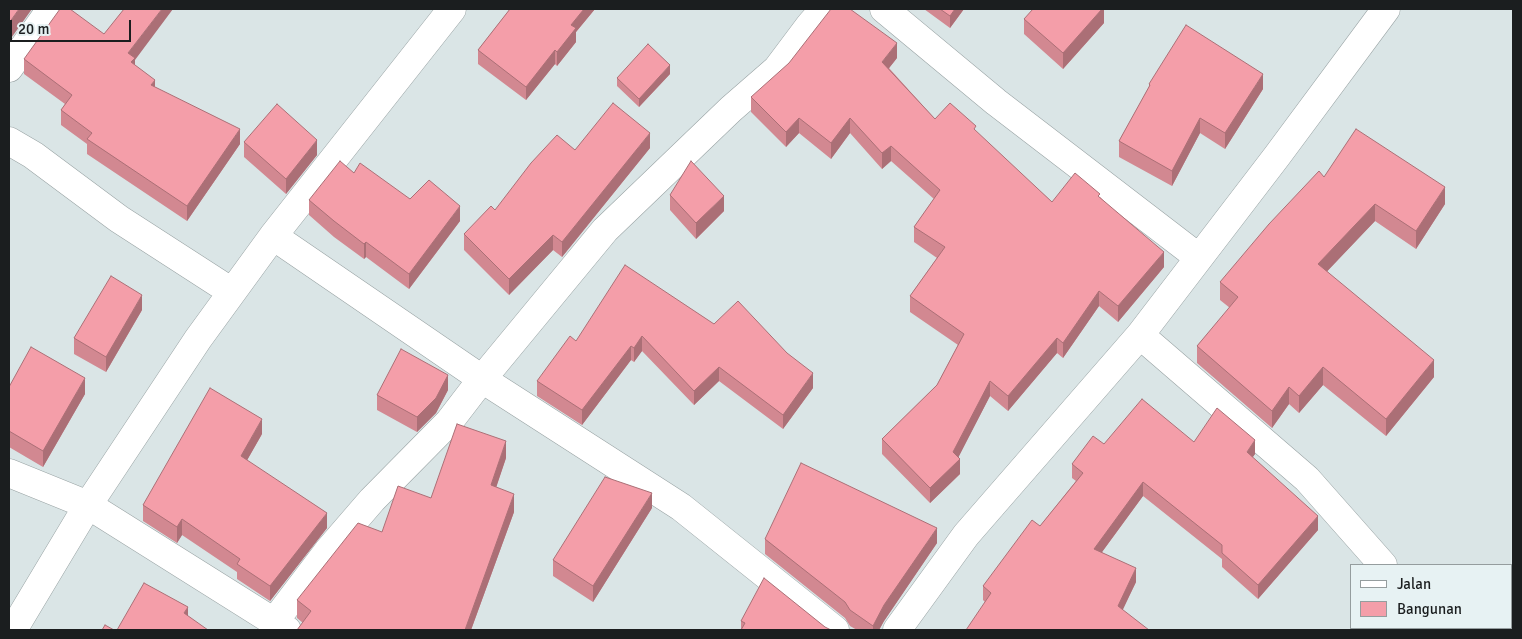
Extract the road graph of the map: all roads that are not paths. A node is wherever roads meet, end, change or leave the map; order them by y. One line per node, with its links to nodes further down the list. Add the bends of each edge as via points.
1 (51, 9): 6 (street)
2 (452, 9): 8 (street)
3 (824, 9): 12 (street, via 778,69 731,109 605,230)
4 (884, 9): 9 (street, via 996,102)
5 (1386, 9): 9 (street)
6 (9, 66)
7 (9, 141): 10 (street, via 119,219)
8 (273, 236): 10 (street); 12 (street)
9 (1198, 258): 11 (street)
10 (232, 292): 14 (street)
11 (1140, 335): 15 (street, via 1307,479); 19 (street, via 966,535)
12 (482, 379): 16 (street, via 449,422 328,550); 18 (street, via 681,507)
13 (9, 473): 14 (street)
14 (88, 505): 16 (street); 17 (street)
15 (1382, 564)
16 (280, 626)
17 (13, 630)
18 (835, 630)
19 (897, 630)

